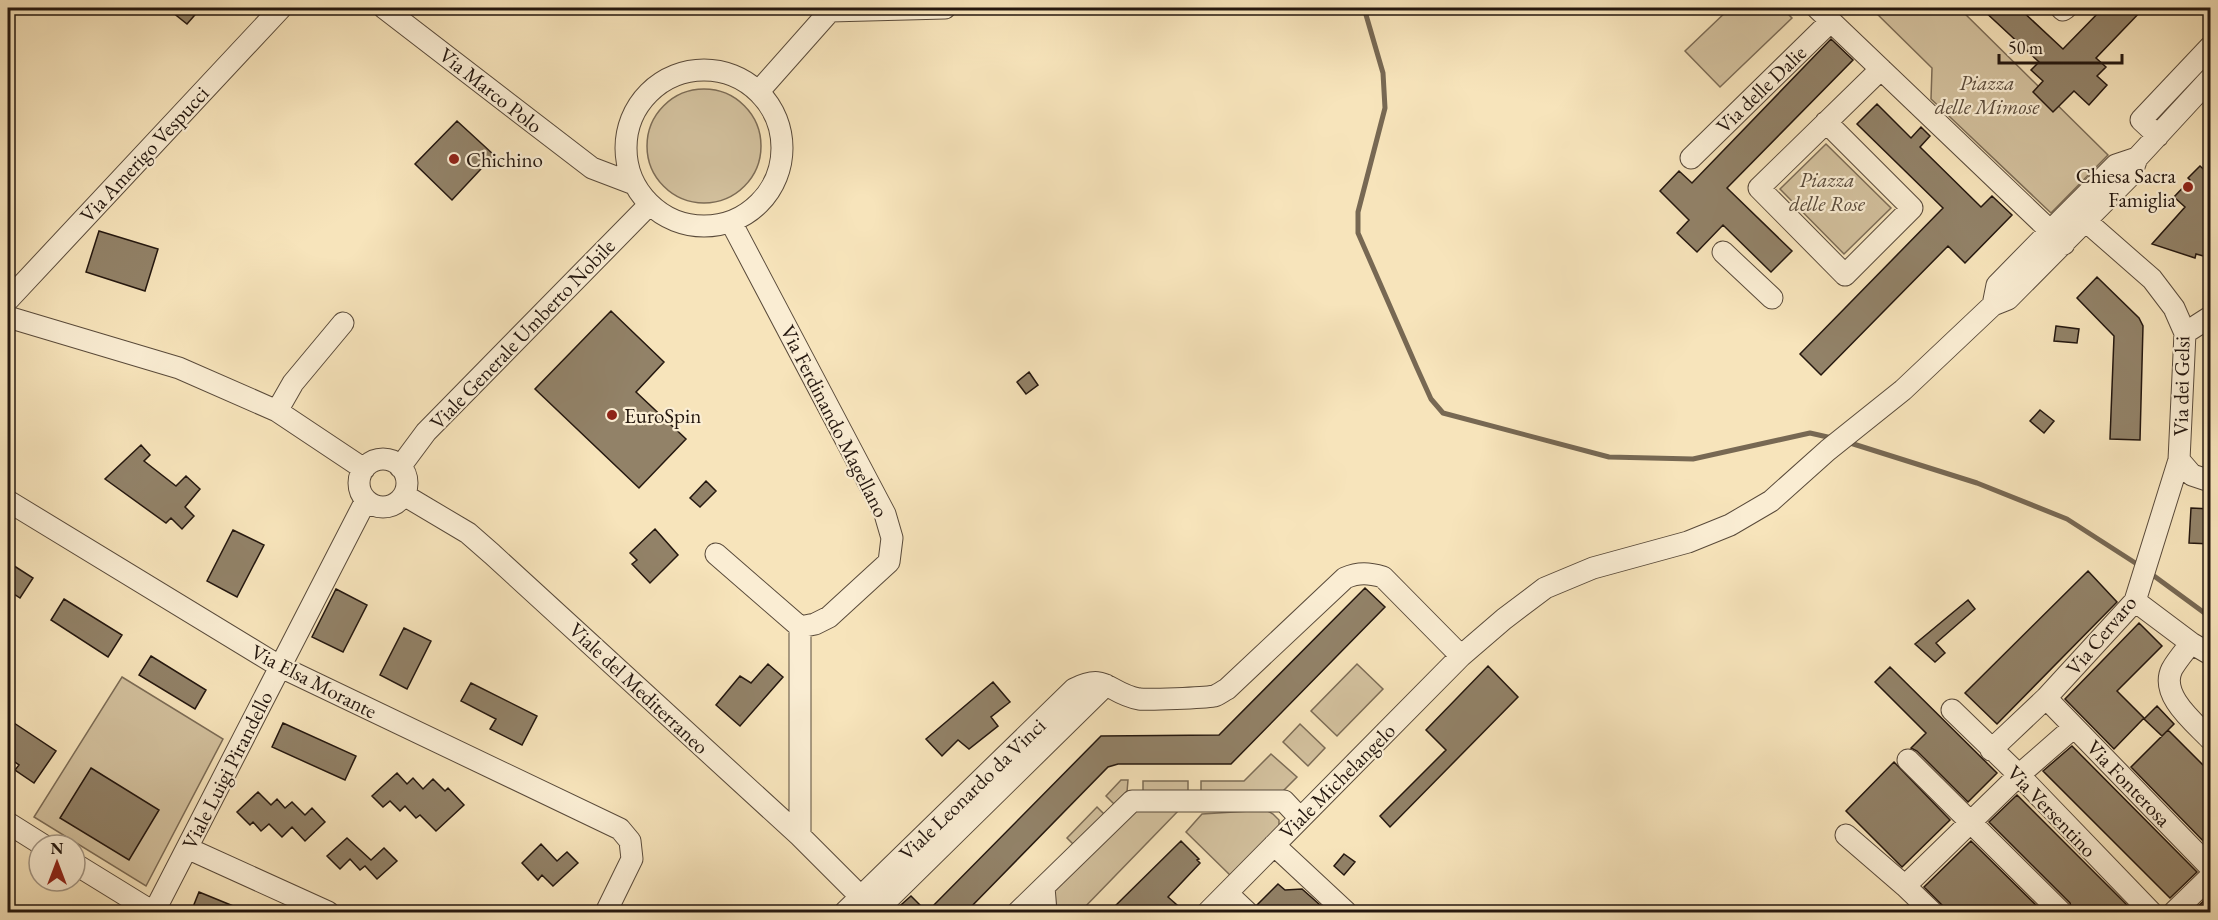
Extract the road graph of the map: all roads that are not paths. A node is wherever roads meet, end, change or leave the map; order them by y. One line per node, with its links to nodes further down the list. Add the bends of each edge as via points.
1 (280, 8): 20 (street, Via Amerigo Vespucci)
2 (384, 8): 13 (street, Via Marco Polo, via 592,168)
3 (945, 8): 4 (street)
4 (830, 9): 9 (street)
5 (1822, 11): 7 (street); 12 (street, Via delle Dalie)
6 (2211, 47): 11 (street, via 2141,120)
7 (1881, 69): 10 (street); 17 (street)
8 (2211, 79): 11 (street, Viale Michelangelo)
9 (759, 91): 13 (street, via 739,77 715,70 691,70 668,78 648,93 633,112 626,136 626,160); 16 (street, via 773,109 781,130 783,153 778,176 767,195 751,212)
10 (1826, 122): 10 (street, via 1759,188 1845,275 1912,208)
11 (2158, 136): 15 (street, Viale Michelangelo, via 2136,158 2116,165)
12 (1691, 158)
13 (634, 184): 14 (street)
14 (649, 205): 16 (street, via 667,218 688,225 710,227); 27 (street, Viale Generale Umberto Nobile, via 426,432)
15 (2079, 215): 17 (street, Viale Michelangelo); 24 (street, Via dei Gelsi, via 2152,279 2174,308)
16 (731, 222): 35 (street, Via Ferdinando Magellano, via 885,514 892,538 889,562 829,617)
17 (2057, 237): 37 (street, Viale Michelangelo, via 2008,299 1993,305 1903,390 1771,501 1730,525 1688,542 1593,568 1545,588)
18 (1723, 252): 19 (street)
19 (1772, 298)
20 (8, 300)
21 (2211, 316): 24 (street)
22 (8, 317): 25 (street, via 179,368)
23 (343, 323): 25 (street, via 293,383)
24 (2185, 333): 26 (street, Via dei Gelsi)
25 (277, 411): 28 (street)
26 (2179, 460): 29 (street, Via dei Gelsi, via 2192,475); 34 (street, Via Cervaro)
27 (400, 467): 28 (street, via 377,460); 30 (street, via 407,480)
28 (364, 470): 31 (street, via 359,485)
29 (2211, 481)
30 (404, 495): 31 (street, via 386,507); 53 (street, Viale del Mediterraneo, via 468,533)
31 (366, 500): 39 (street, Viale Luigi Pirandello)
32 (8, 501): 39 (street, Via Elsa Morante)
33 (716, 554): 35 (street)
34 (2136, 601): 36 (street); 41 (street, Via Cervaro)
35 (800, 627): 53 (street)
36 (2191, 643): 38 (street); 44 (street, via 2171,672 2171,689 2179,706)
37 (1464, 653): 40 (street, Viale Leonardo da Vinci, via 1383,578 1369,573 1354,574 1215,696 1141,699 1120,694); 48 (street, Viale Michelangelo)
38 (2211, 654)
39 (279, 666): 55 (street, Viale Luigi Pirandello); 65 (street, Via Elsa Morante, via 620,829 630,842 632,859)
40 (1106, 685): 62 (street, Viale Leonardo da Vinci, via 1088,682 1074,689); 67 (street, Viale Leonardo da Vinci)
41 (2046, 698): 43 (street, Via Fonterosa); 45 (street, Via Cervaro)
42 (1952, 710): 45 (street, Via Versentino)
43 (2074, 727): 47 (street); 56 (street, Via Fonterosa)
44 (2211, 739)
45 (1991, 750): 47 (street, Via Versentino)
46 (1908, 760): 49 (street)
47 (2019, 775): 49 (street); 75 (street, Via Versentino)
48 (1300, 818): 54 (street, Viale Michelangelo); 59 (street, via 1284,801 1132,801)
49 (1971, 821): 60 (street); 74 (street)
50 (8, 823): 51 (street)
51 (27, 835)
52 (1846, 835): 60 (street)
53 (800, 836): 62 (street, Viale del Mediterraneo)
54 (1274, 845): 61 (street, Viale Michelangelo); 72 (street)
55 (187, 848): 63 (street, Viale Luigi Pirandello); 64 (street)
56 (2211, 867)
57 (87, 871): 63 (street)
58 (2211, 876): 76 (street)
59 (1044, 886): 68 (street); 69 (street)
60 (1905, 886): 73 (street)
61 (1227, 893): 70 (street, Viale Michelangelo); 71 (street)
62 (861, 897): 66 (street, Viale Leonardo da Vinci)
63 (154, 912)
64 (328, 912)
65 (606, 912)
66 (845, 912)
67 (876, 912)
68 (1018, 912)
69 (1046, 912)
70 (1208, 912)
71 (1247, 912)
72 (1346, 912)
73 (1932, 912)
74 (2061, 912)
75 (2151, 912)
76 (2174, 912)

